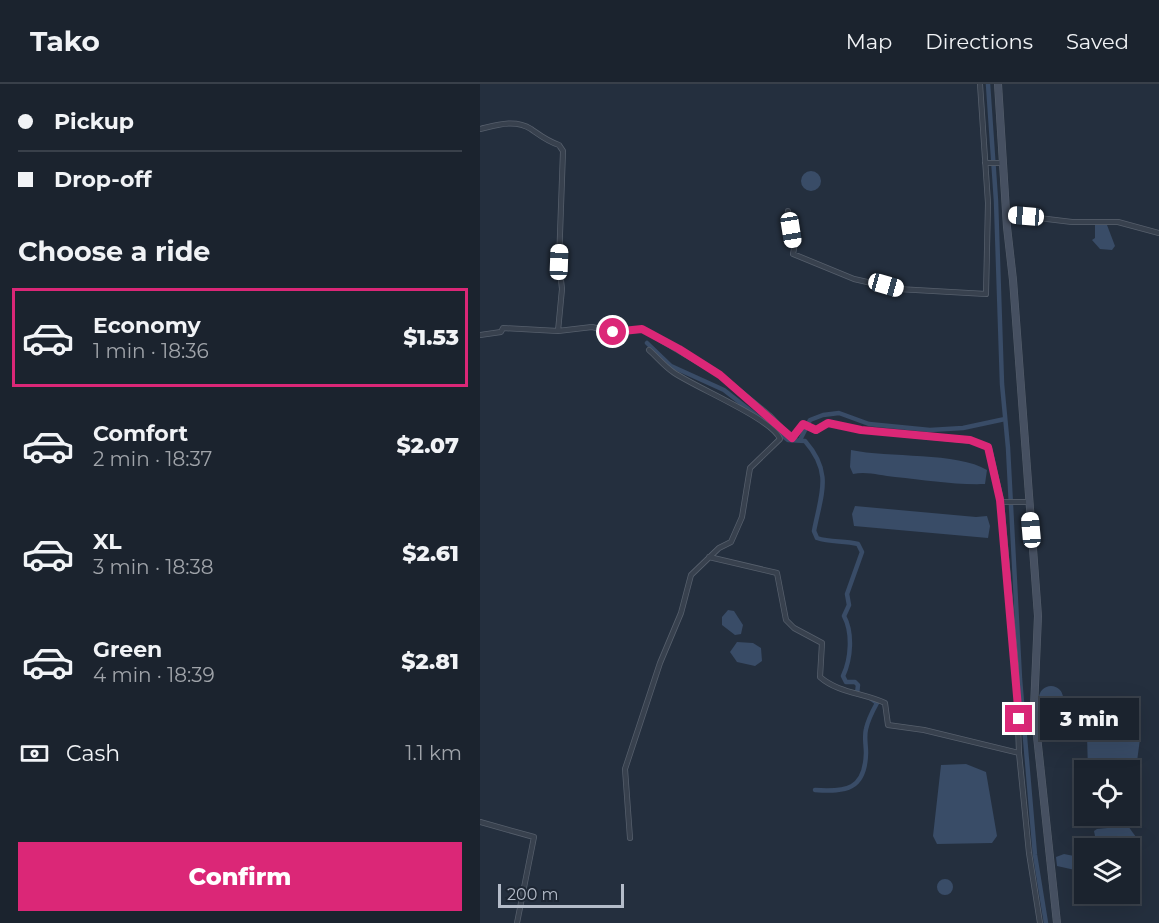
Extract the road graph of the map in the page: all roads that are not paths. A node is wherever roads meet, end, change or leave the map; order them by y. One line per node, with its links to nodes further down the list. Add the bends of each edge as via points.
1 (980, 84): 4 (street)
2 (998, 84): 5 (street)
3 (480, 129): 9 (street, via 514,123 559,145 563,151)
4 (985, 163): 5 (street); 6 (street, via 986,294 898,289 854,279 793,254)
5 (1003, 163): 7 (street)
6 (788, 211)
7 (1006, 214): 8 (street, via 1072,222 1118,222); 13 (street)
8 (1159, 232)
9 (558, 331): 10 (street, via 503,328 493,335); 12 (street, via 592,327 613,332 642,329 720,375 792,438 803,424 816,430 828,423 977,442 990,450)
10 (480, 334)
11 (649, 350): 14 (street, via 672,372 748,413 780,437 750,468 742,517 731,542)
12 (1002, 502): 13 (street); 15 (street)
13 (1025, 502): 20 (street, via 1038,616 1034,708)
14 (709, 557): 15 (street, via 777,573 789,624 822,643 820,677 853,694 885,703 888,725 924,729); 17 (street, via 691,575 625,769)
15 (1019, 753): 19 (street)
16 (480, 822): 18 (street, via 534,837)
17 (630, 838)
18 (517, 923)
19 (1040, 923)
20 (1057, 923)

